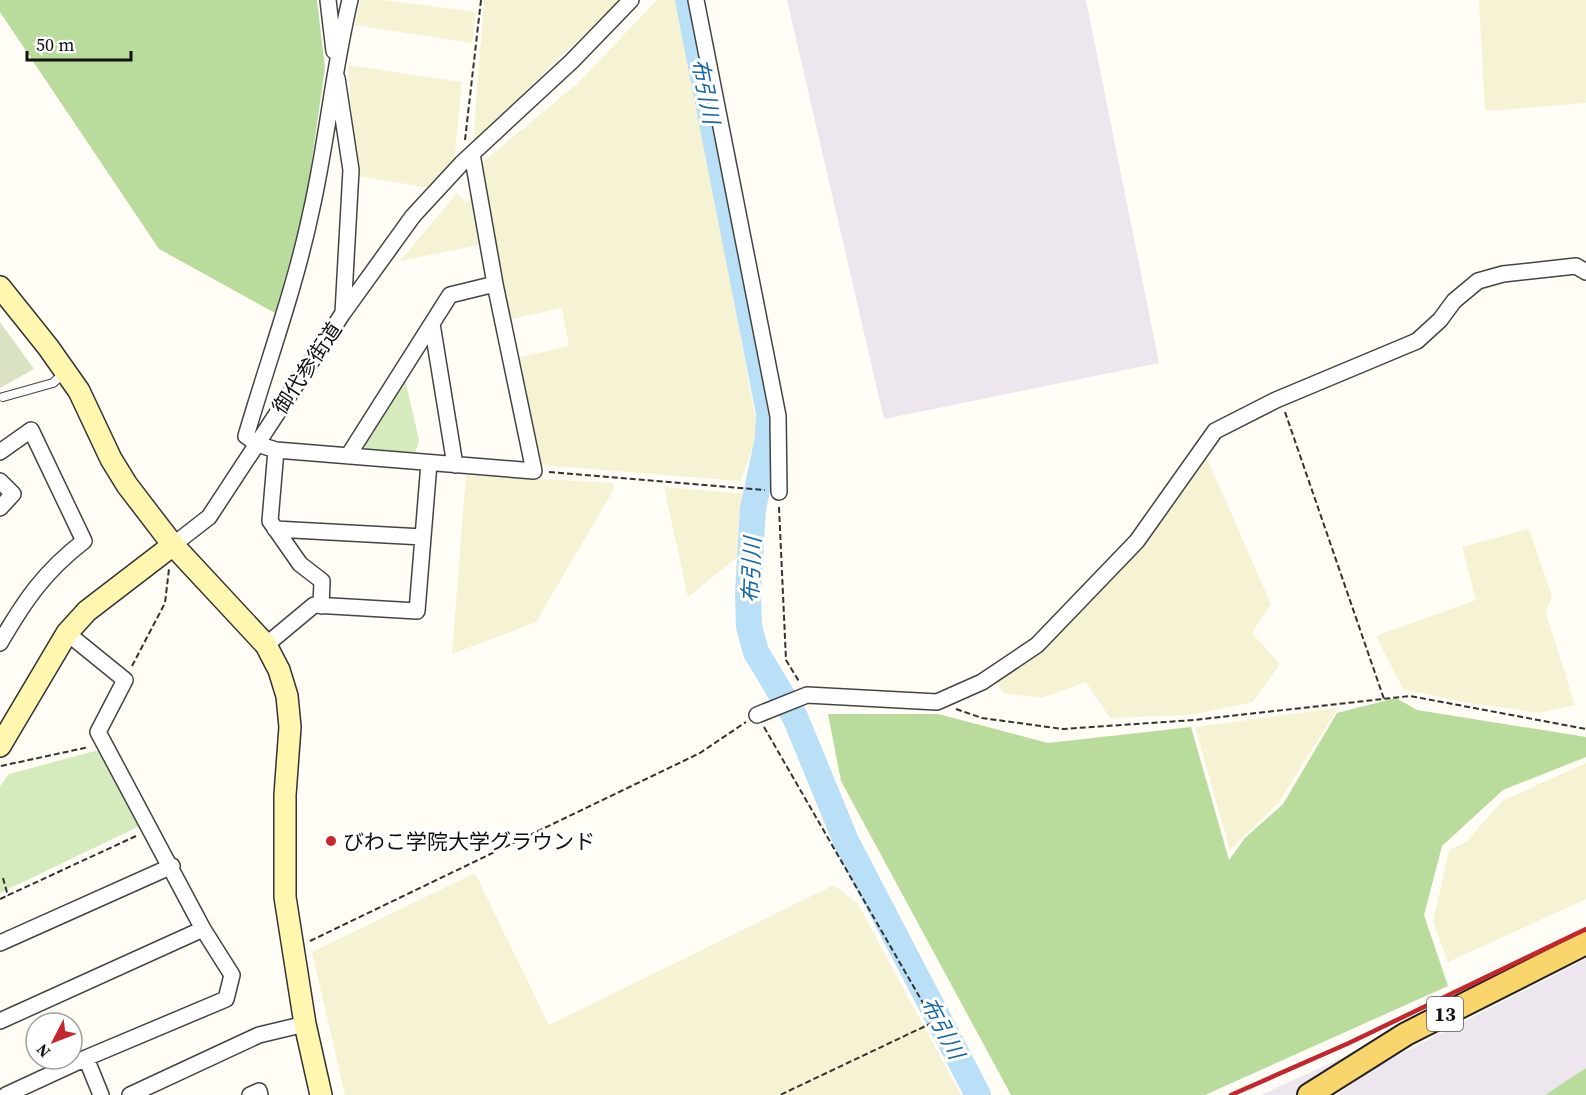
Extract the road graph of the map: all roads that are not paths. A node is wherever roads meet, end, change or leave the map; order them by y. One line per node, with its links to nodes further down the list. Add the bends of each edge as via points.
1 (328, 0): 5 (street)
2 (350, 0): 5 (street)
3 (631, 0): 6 (street, 御代参街道)
4 (696, 0): 21 (street, via 778,416)
5 (335, 63): 10 (street, via 351,170); 14 (street, via 312,211 246,436)
6 (467, 159): 8 (street); 10 (street, 御代参街道, via 413,216)
7 (1586, 272): 30 (street, via 1576,266 1503,274 1478,281 1417,341 1280,398 1215,431 1137,540 1037,645 982,682 937,702 803,697)
8 (495, 284): 11 (street, via 450,295); 19 (street, via 534,471)
9 (0, 287): 12 (street)
10 (343, 313): 14 (street, 御代参街道)
11 (432, 324): 17 (street); 19 (street)
12 (66, 371): 13 (lane, via 53,383); 25 (street, via 122,476)
13 (3, 397)
14 (256, 444): 15 (street); 25 (street, 御代参街道, via 209,517)
15 (276, 450): 17 (street); 23 (street, via 270,521)
16 (0, 452): 28 (street, via 31,430 84,541 55,564 19,610)
17 (348, 456): 18 (street)
18 (429, 463): 19 (street); 24 (street)
19 (456, 465)
20 (0, 481): 22 (street, via 13,494)
21 (779, 492)
22 (0, 508)
23 (275, 529): 24 (street); 26 (street, via 300,564 322,581)
24 (423, 537): 26 (street, via 417,611)
25 (174, 545): 27 (street, 御代参街道, via 87,611); 29 (street)
26 (321, 606): 29 (street, via 314,605)
27 (67, 633): 31 (street, 御代参街道); 32 (street, via 125,680 98,732)
28 (0, 643)
29 (266, 645): 37 (street, via 287,696 290,727 284,864 292,950)
30 (757, 715)
31 (0, 746)
32 (172, 866): 33 (street); 34 (street)
33 (203, 929): 36 (street); 38 (street, via 232,975 225,999)
34 (0, 943)
35 (1586, 943): 45 (main road, 13, via 1406,1034)
36 (0, 1022)
37 (305, 1024): 41 (street, via 259,1035); 44 (street)
38 (86, 1058): 39 (street); 40 (street)
39 (6, 1095)
40 (101, 1095)
41 (130, 1095)
42 (250, 1095): 43 (street, via 259,1091)
43 (260, 1095)
44 (321, 1095)
45 (1310, 1095)

